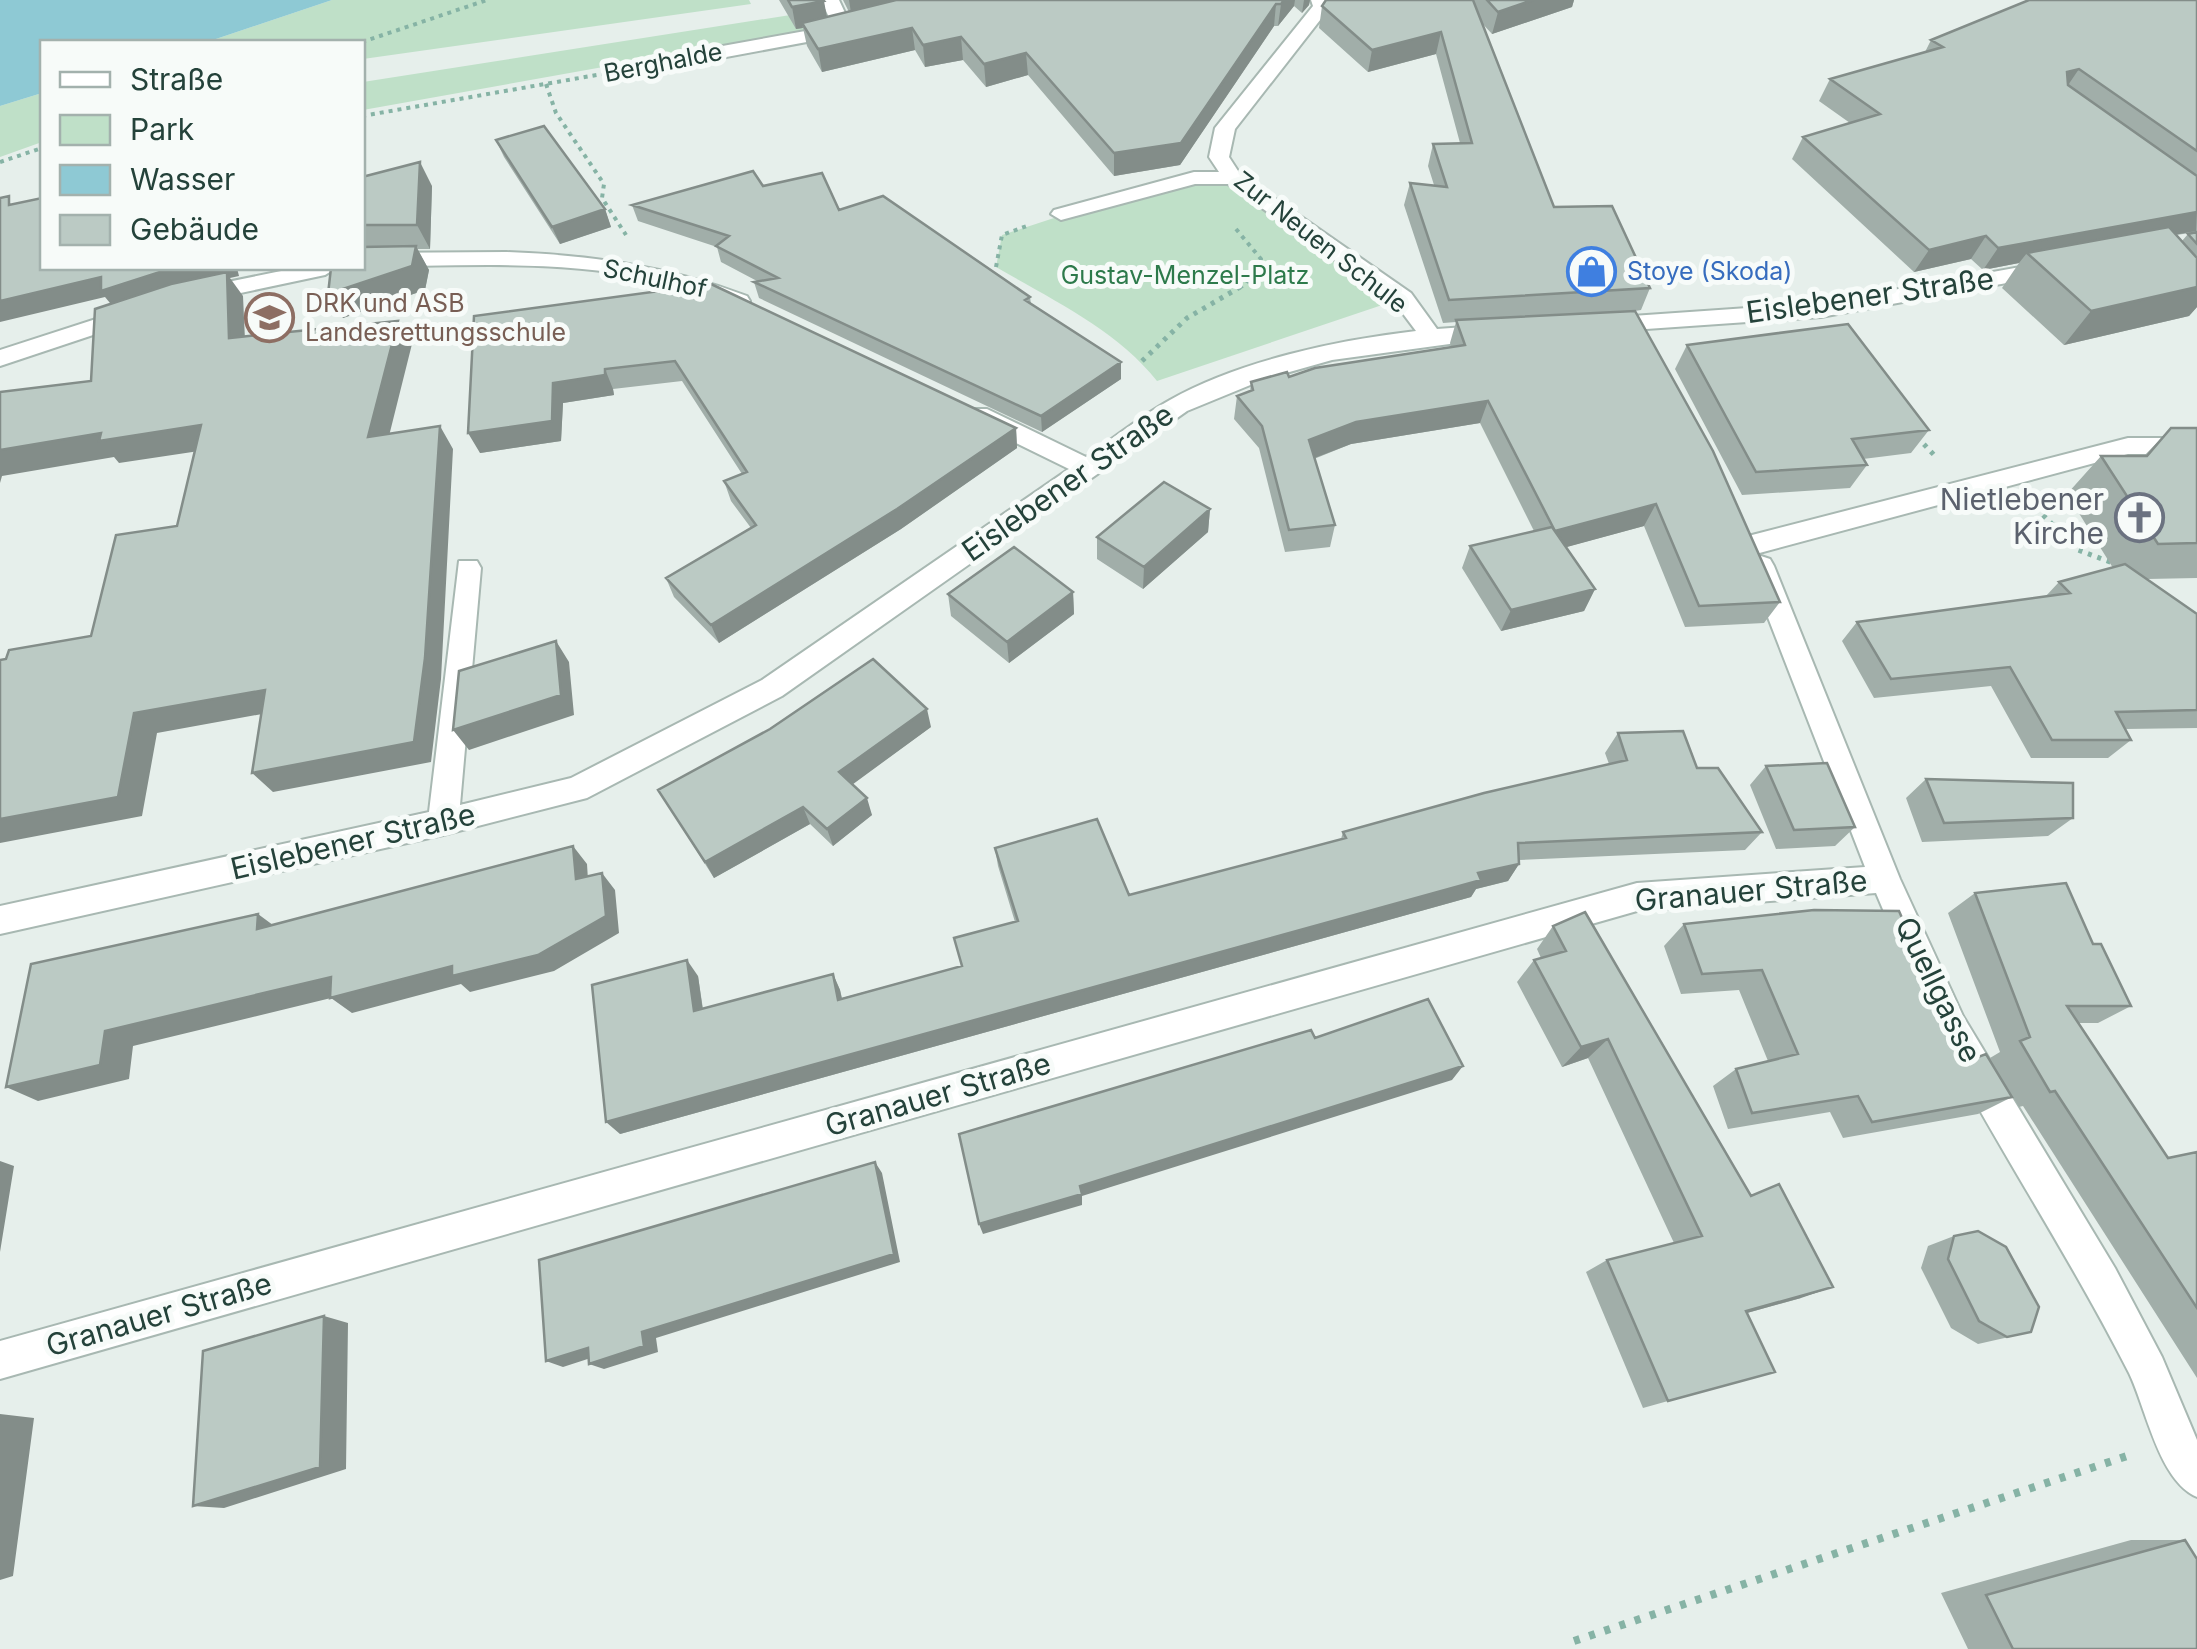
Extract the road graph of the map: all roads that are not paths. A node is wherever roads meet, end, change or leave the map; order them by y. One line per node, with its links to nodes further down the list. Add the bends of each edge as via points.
1 (830, 0): 3 (street, Berghalde, via 852,28)
2 (1320, 0): 4 (street, Zur Neuen Schule, via 1322,6 1225,128 1219,156)
3 (666, 62)
4 (1233, 178): 5 (street, via 1194,178); 15 (street, Zur Neuen Schule, via 1402,298)
5 (1061, 214)
6 (365, 260): 11 (street, Schulhof, via 537,260 635,269 708,287)
7 (2072, 265): 12 (street, Eislebener Straße, via 1820,310)
8 (315, 270): 9 (street)
9 (182, 298)
10 (146, 310): 17 (street)
11 (761, 311)
12 (1635, 323): 13 (street, Eislebener Straße); 16 (street)
13 (1579, 326)
14 (1523, 330): 15 (street, Eislebener Straße)
15 (1430, 336): 20 (street, Eislebener Straße, via 1337,348 1246,374 1179,405)
16 (1652, 354)
17 (0, 358)
18 (952, 402): 20 (street)
19 (2197, 446): 23 (street, Quellgasse, via 2128,446 1747,533)
20 (1088, 468): 22 (street, Eislebener Straße, via 772,688 577,788)
21 (468, 568): 22 (street)
22 (443, 822): 24 (street, Eislebener Straße)
23 (1886, 879): 25 (street, Granauer Straße, via 1638,897); 26 (street, Quellgasse, via 1951,1027 2102,1282)
24 (0, 920)
25 (0, 1360)
26 (2197, 1477)

